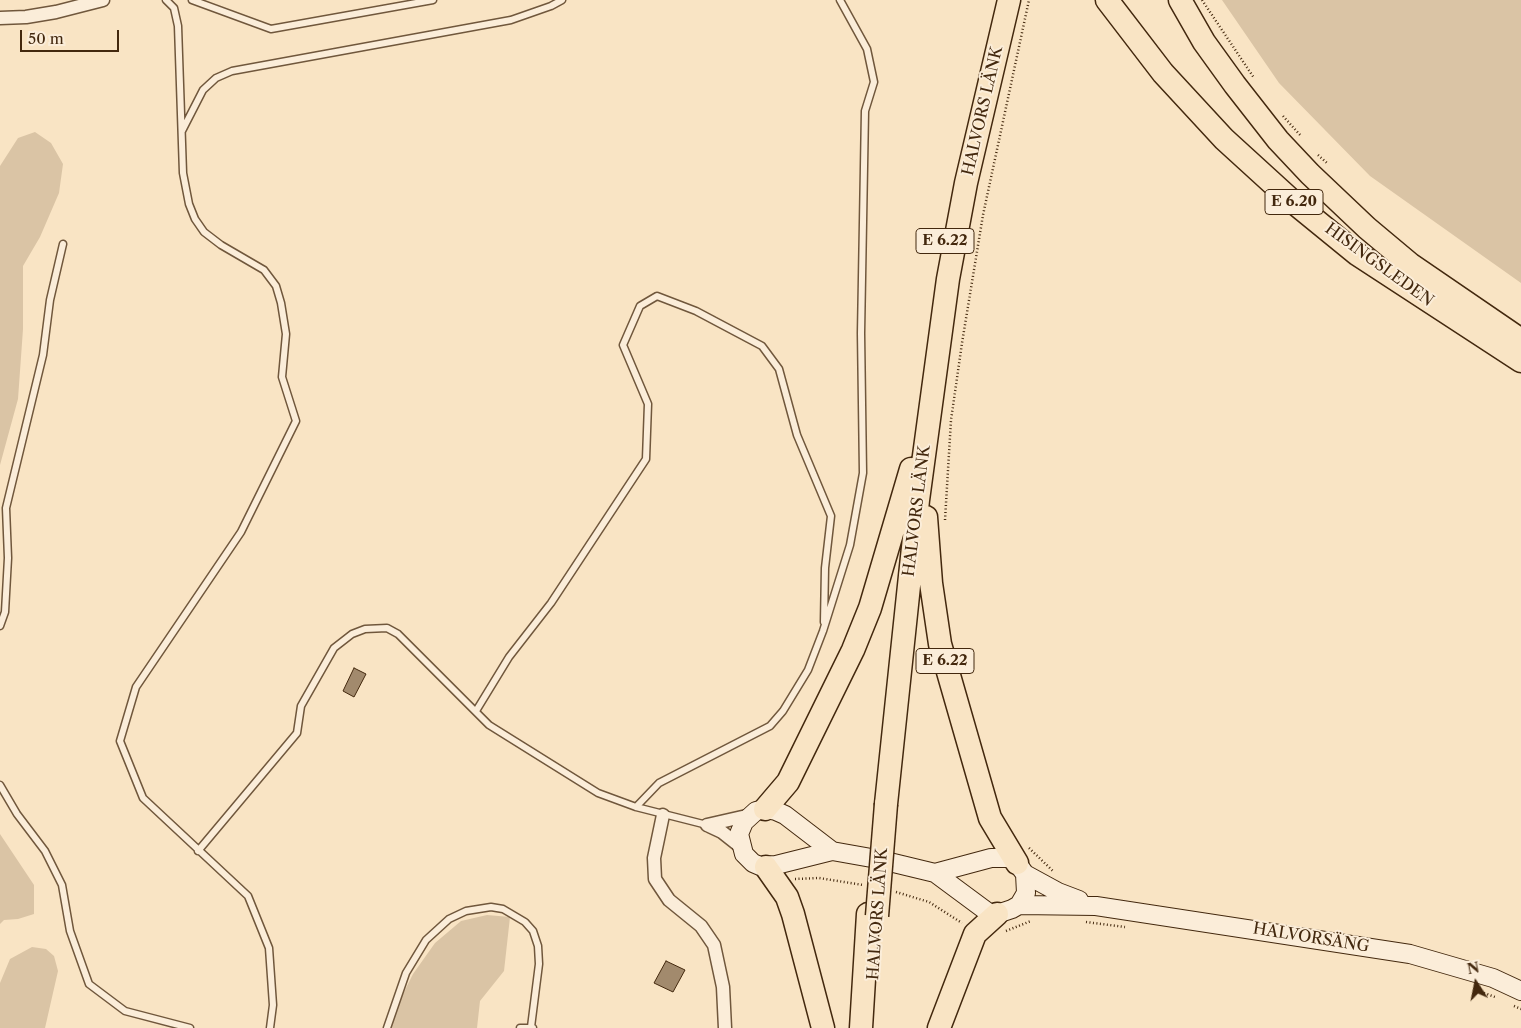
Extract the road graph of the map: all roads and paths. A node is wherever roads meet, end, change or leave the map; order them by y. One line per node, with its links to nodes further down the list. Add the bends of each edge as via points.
1 (103, 0): 13 (street, via 56,12)
2 (166, 0): 16 (lane, via 174,8 178,26)
3 (192, 0): 4 (lane, via 271,28)
4 (433, 0)
5 (562, 0): 16 (lane, via 511,20 232,71 216,78 203,90)
6 (840, 0): 27 (lane, via 866,49 874,82 865,111 862,473 850,545)
7 (994, 0): 24 (highway, HALVORS LÄNK / E 6.22, via 938,280)
8 (1008, 0): 23 (highway, HALVORS LÄNK / E 6.22, via 966,183 948,279)
9 (1029, 0): 25 (path, via 983,215 962,343 951,420)
10 (1107, 0): 22 (highway, HISINGSLEDEN / E 6.20, via 1163,73 1224,139 1292,201 1357,254)
11 (1180, 0): 21 (highway, HISINGSLEDEN / E 6.20, via 1234,85 1310,174 1410,264)
12 (1202, 0): 14 (path)
13 (0, 18)
14 (1257, 82)
15 (1280, 112): 17 (path)
16 (182, 132): 36 (lane, via 183,173 195,219 204,232 221,245 264,270 276,286 286,334 282,376 296,420 242,532 136,687 120,741 143,798)
17 (1304, 140)
18 (1318, 155): 19 (path)
19 (1332, 169)
20 (63, 244): 26 (lane, via 50,300 43,355 6,508 8,558 5,612)
21 (1521, 340)
22 (1521, 361)
23 (925, 446): 30 (highway, HALVORS LÄNK / E 6.22); 38 (highway, E 6.22, via 931,582 940,644 990,818)
24 (911, 468): 30 (highway, HALVORS LÄNK / E 6.22); 32 (highway, E 6.22, via 870,608 854,650 788,782)
25 (945, 525)
26 (0, 626)
27 (823, 631): 28 (lane, via 831,516 796,435 779,369 762,346 696,311 657,296 640,306 623,345 648,404 646,459 551,603 509,657); 31 (lane, via 808,670 770,726 659,783)
28 (476, 711): 31 (lane, via 489,725 598,793); 36 (lane, via 393,631 387,628 365,629 352,634 334,648 322,668 301,706 297,733)
29 (0, 785): 57 (lane, via 45,851 62,885 70,931 89,984 125,1011)
30 (881, 804): 46 (highway, HALVORS LÄNK / E 6.22)
31 (636, 807): 33 (lane)
32 (758, 812): 34 (street); 35 (street, E 6.22, via 741,829); 37 (street, HALVORSÄNG, via 785,815)
33 (663, 815): 34 (lane); 61 (street, via 654,858 655,878 669,900 701,926 714,945 723,987)
34 (707, 825): 35 (street)
35 (741, 847): 40 (street, via 753,864)
36 (198, 851): 58 (lane, via 248,896 269,948 273,1005)
37 (832, 851): 39 (street, HALVORSÄNG); 40 (street, HALVORSÄNG)
38 (1023, 860): 39 (street, HALVORSÄNG, via 991,858); 43 (street, HALVORSÄNG); 43 (path, via 1057,875 1060,880); 44 (street, via 1026,894)
39 (935, 873): 49 (street, HALVORSÄNG)
40 (772, 875): 41 (path); 62 (highway, via 787,897 793,914)
41 (870, 886)
42 (893, 891): 51 (path, via 945,910)
43 (1058, 892): 45 (street, HALVORSÄNG)
44 (1018, 905): 45 (street, HALVORSÄNG); 49 (street, HALVORSÄNG)
45 (1096, 906): 54 (street, HALVORSÄNG, via 1410,954 1493,978)
46 (873, 915): 63 (highway, HALVORS LÄNK / E 6.22); 64 (highway, HALVORS LÄNK / E 6.22)
47 (1037, 920): 49 (path)
48 (1084, 922): 50 (path)
49 (999, 923): 51 (highway)
50 (1130, 928)
51 (975, 934): 65 (highway)
52 (1479, 991): 53 (path)
53 (1496, 998)
54 (1517, 998): 55 (path)
55 (1521, 1009)
56 (532, 1027): 59 (lane, via 539,964 533,931 525,922 503,909 491,907 466,910 449,919 426,940 406,973); 60 (lane)
57 (190, 1028)
58 (270, 1028)
59 (387, 1028)
60 (520, 1028)
61 (725, 1028)
62 (823, 1028)
63 (861, 1028)
64 (872, 1028)
65 (939, 1028)

